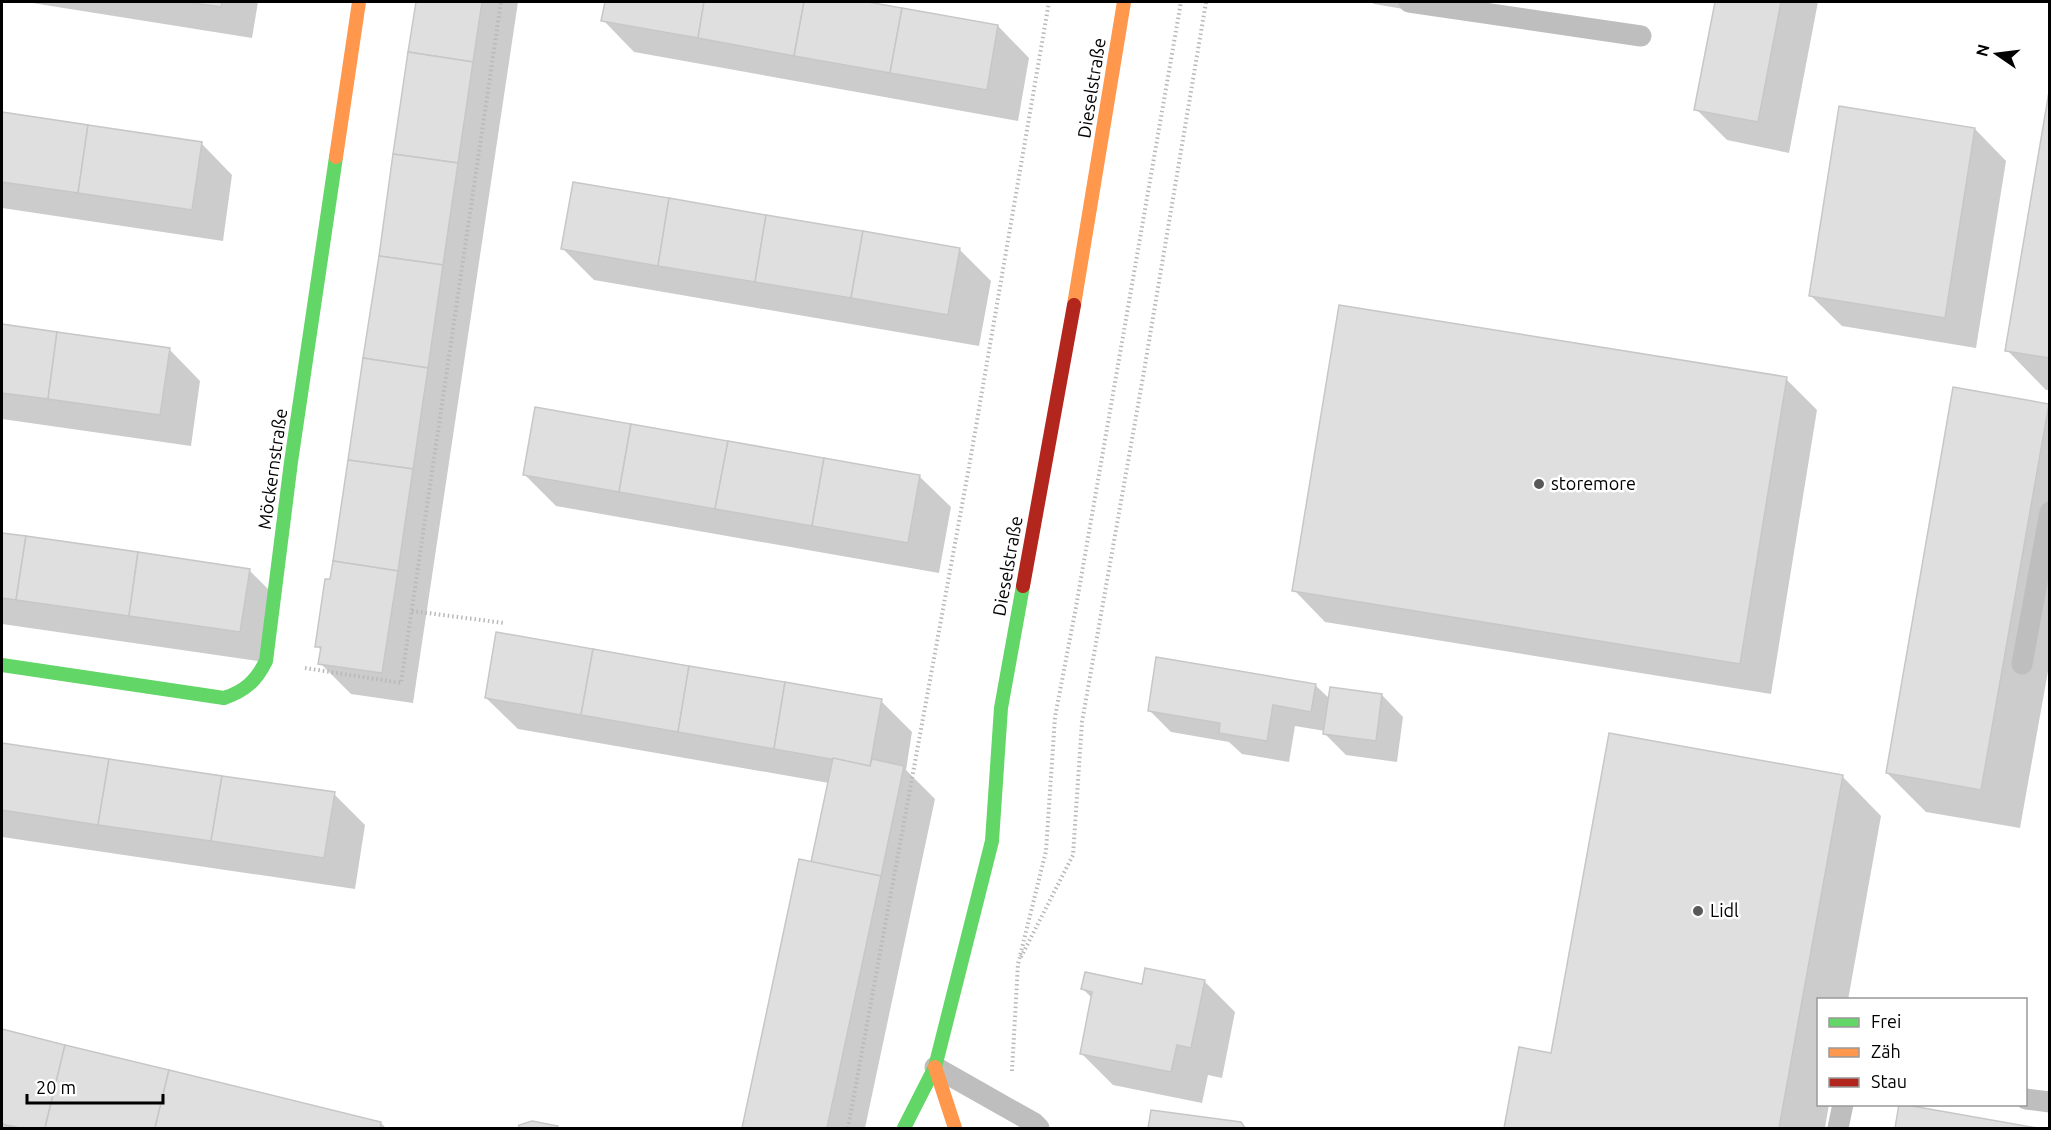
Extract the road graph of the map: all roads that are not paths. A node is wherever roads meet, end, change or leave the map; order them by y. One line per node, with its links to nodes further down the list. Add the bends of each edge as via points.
1 (359, 2): 7 (street, Möckernstraße, via 291,462 266,661 258,678 242,692 224,698)
2 (1124, 2): 8 (street, Dieselstraße, via 1001,708 992,842)
3 (1409, 2): 4 (lane)
4 (1641, 36)
5 (2049, 512): 6 (lane)
6 (2022, 664)
7 (2, 665)
8 (935, 1067): 12 (street, Dieselstraße); 13 (street); 14 (lane)
9 (2027, 1099): 10 (lane)
10 (2049, 1102)
11 (1843, 1106): 15 (lane)
12 (904, 1128)
13 (955, 1128)
14 (1039, 1128)
15 (1838, 1128)

